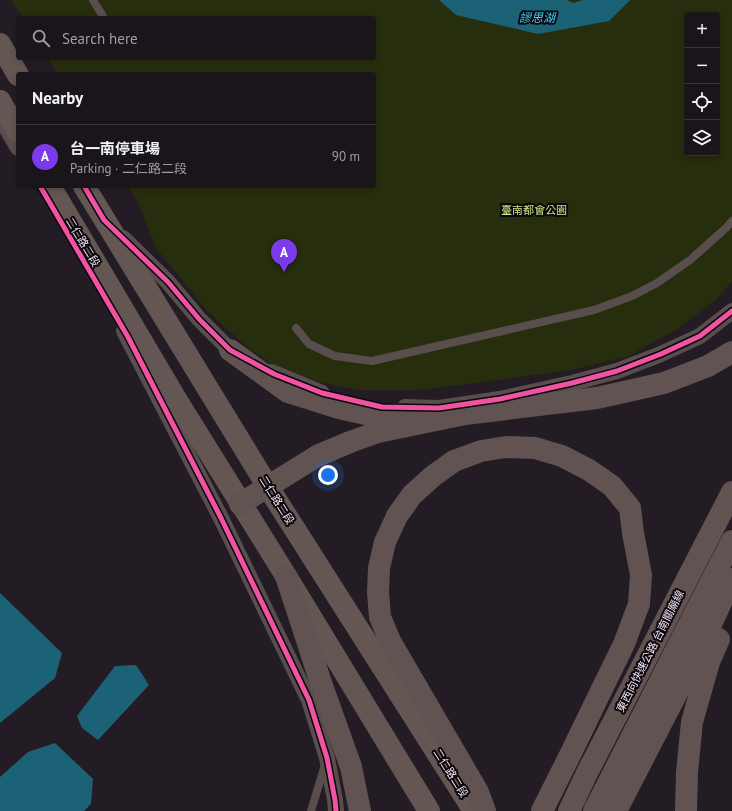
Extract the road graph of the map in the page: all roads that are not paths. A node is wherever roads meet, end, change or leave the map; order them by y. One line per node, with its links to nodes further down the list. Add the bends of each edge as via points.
1 (94, 0): 2 (lane)
2 (103, 16)
3 (0, 44): 4 (main road)
4 (16, 72)
5 (0, 101): 7 (main road)
6 (0, 118): 8 (street)
7 (16, 129)
8 (16, 145)
9 (41, 188): 26 (street, via 128,337 221,518 309,700)
10 (51, 188): 21 (main road, 二仁路二段)
11 (85, 188): 12 (main road, 二仁路二段)
12 (104, 220): 16 (street, via 168,282 199,319); 19 (main road, 二仁路二段)
13 (732, 221): 15 (lane, via 690,260 657,283 632,296 594,310 372,360 335,356 309,344)
14 (732, 311): 16 (street, via 700,336 617,371 500,399 439,408 382,407 322,393 274,374)
15 (296, 328)
16 (230, 350): 18 (highway, via 288,392 339,408 370,415)
17 (732, 352): 18 (highway, via 708,366 664,383 597,398)
18 (465, 414): 19 (highway, via 378,432 350,442 317,456)
19 (268, 487): 21 (highway); 32 (main road, 二仁路二段)
20 (732, 492): 35 (highway, 東西向快速公路 台南關廟線)
21 (240, 504): 23 (main road, 二仁路二段)
22 (732, 541): 27 (highway, 東西向快速公路 台南關廟線, via 679,643)
23 (286, 576): 30 (highway, via 351,767); 31 (main road, 二仁路二段)
24 (732, 579): 27 (highway, via 698,652)
25 (732, 611): 36 (highway, via 709,662 692,722)
26 (327, 758): 28 (lane); 29 (street)
27 (604, 806)
28 (311, 811)
29 (336, 811)
30 (360, 811)
31 (429, 811)
32 (474, 811)
33 (484, 811): 34 (highway, via 478,792 390,641 380,617 379,568 385,542 397,516 412,495 454,462 481,450 506,448 535,448 562,456 612,486 630,508 641,575 639,604 624,644)
34 (542, 811)
35 (569, 811)
36 (686, 811)

